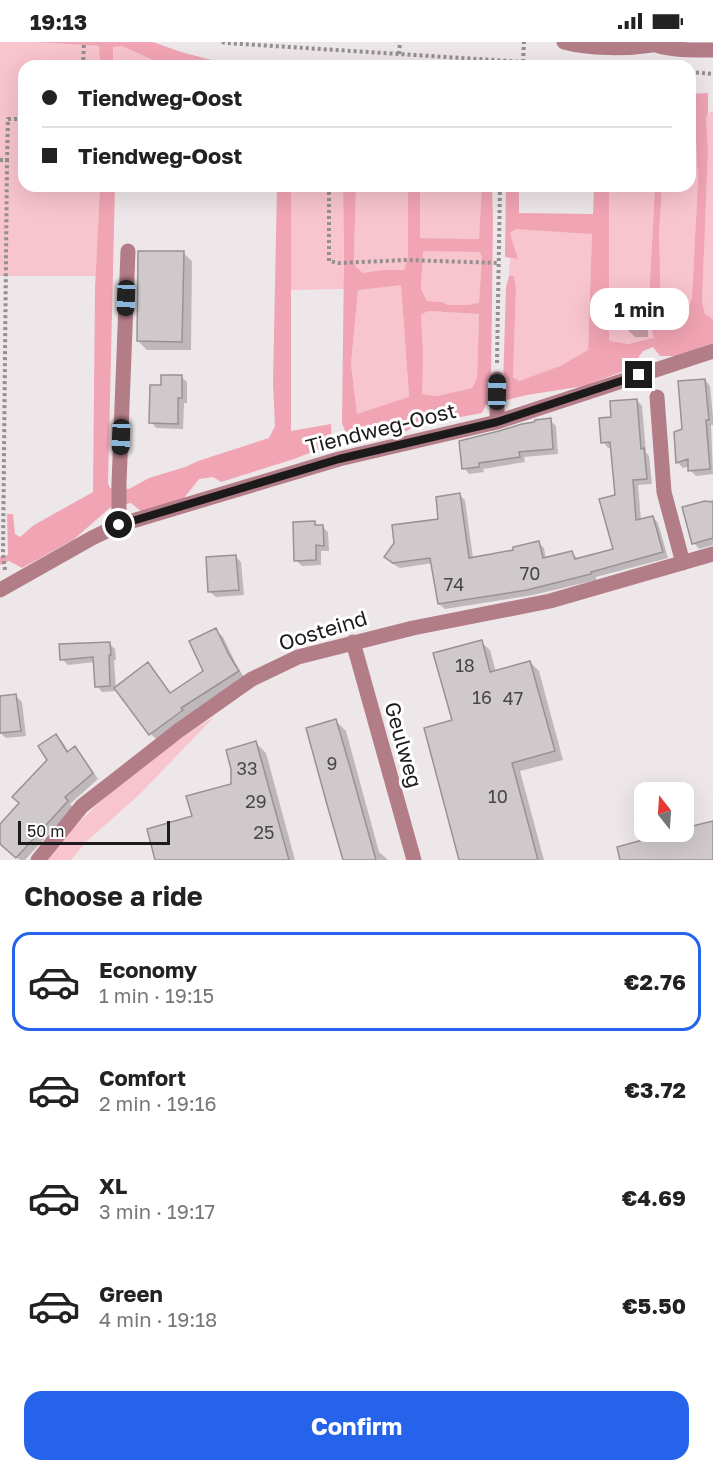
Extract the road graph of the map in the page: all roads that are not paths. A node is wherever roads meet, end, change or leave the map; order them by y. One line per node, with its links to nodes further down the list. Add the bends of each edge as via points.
1 (564, 42): 2 (street, via 630,48)
2 (650, 43): 3 (street, via 682,50)
3 (713, 50)
4 (128, 251): 9 (street)
5 (713, 351): 8 (street, Tiendweg-Oost)
6 (497, 379): 8 (street)
7 (657, 397): 11 (street, via 664,492)
8 (497, 422): 9 (street, Tiendweg-Oost, via 339,459)
9 (119, 521): 12 (street, Tiendweg-Oost)
10 (713, 554): 11 (street, Oosteind)
11 (683, 563): 13 (street, Oosteind, via 550,601)
12 (0, 591)
13 (352, 642): 14 (street, Oosteind, via 298,657 252,679 177,731 82,806); 15 (street, Geulweg)
14 (38, 860)
15 (414, 860)

